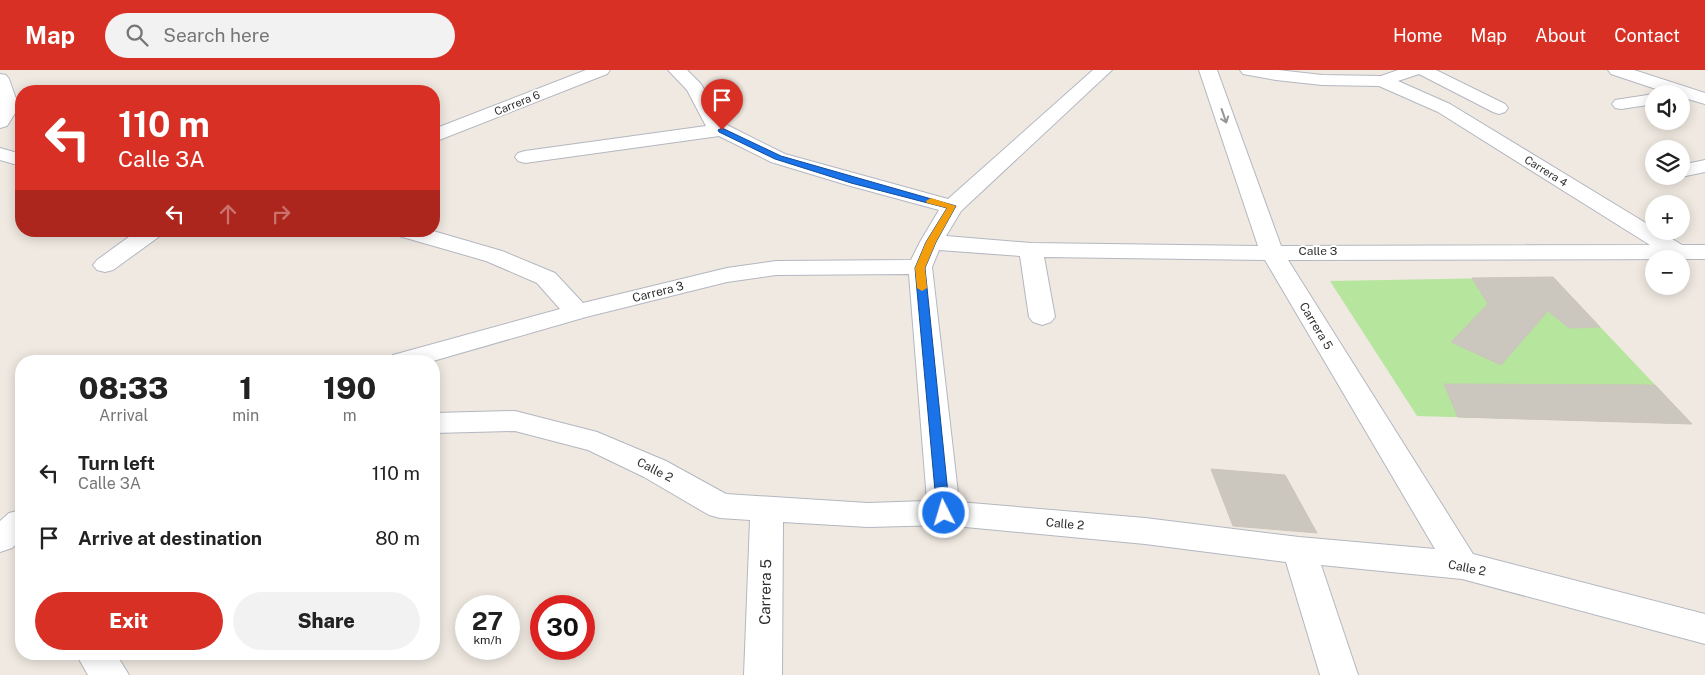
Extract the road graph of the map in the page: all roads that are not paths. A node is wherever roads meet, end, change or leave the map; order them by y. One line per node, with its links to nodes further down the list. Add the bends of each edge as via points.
1 (601, 70): 17 (street, Carrera 6)
2 (677, 70): 16 (street, via 695,88 712,122)
3 (1103, 70): 23 (street)
4 (1208, 70): 29 (street, Carrera 5, one-way to 29)
5 (1249, 70): 10 (street, via 1322,80)
6 (1415, 70): 10 (street)
7 (1424, 70): 14 (street)
8 (1617, 70): 11 (street)
9 (0, 80): 15 (street, via 10,107)
10 (1382, 81): 28 (street, Carrera 4, via 1444,108)
11 (1692, 96)
12 (1645, 100): 13 (street)
13 (1621, 104)
14 (1498, 108)
15 (0, 122)
16 (722, 130): 19 (street); 23 (street, via 778,158)
17 (440, 134)
18 (0, 154): 20 (street)
19 (525, 157)
20 (15, 158)
21 (1705, 166): 22 (street)
22 (1690, 168)
23 (952, 206): 26 (street)
24 (144, 237): 34 (street)
25 (428, 237): 37 (street, via 494,256 546,278)
26 (931, 242): 27 (street, Calle 3); 35 (street)
27 (1032, 250): 29 (street, Calle 3, via 1151,253); 38 (street)
28 (1674, 250)
29 (1271, 251): 30 (street, Calle 3); 44 (street, Carrera 5)
30 (1645, 252)
31 (1690, 252): 32 (street, Calle 3)
32 (1705, 252)
33 (1690, 260): 36 (street, Carrera 4)
34 (105, 265)
35 (920, 268): 37 (street, Carrera 3, via 776,268 726,275); 42 (street)
36 (1705, 269)
37 (577, 312): 39 (street, Carrera 3)
38 (1042, 317)
39 (423, 355)
40 (440, 423): 41 (street, Calle 2, via 515,421 597,442 655,469 720,506)
41 (766, 509): 42 (street, Calle 2, via 868,515); 48 (street, Carrera 5)
42 (944, 513): 43 (street, Calle 2)
43 (1299, 550): 44 (street, Calle 2); 49 (street)
44 (1462, 565): 45 (street, Calle 2)
45 (1705, 629)
46 (99, 660): 47 (street)
47 (110, 675)
48 (763, 675)
49 (1340, 675)

